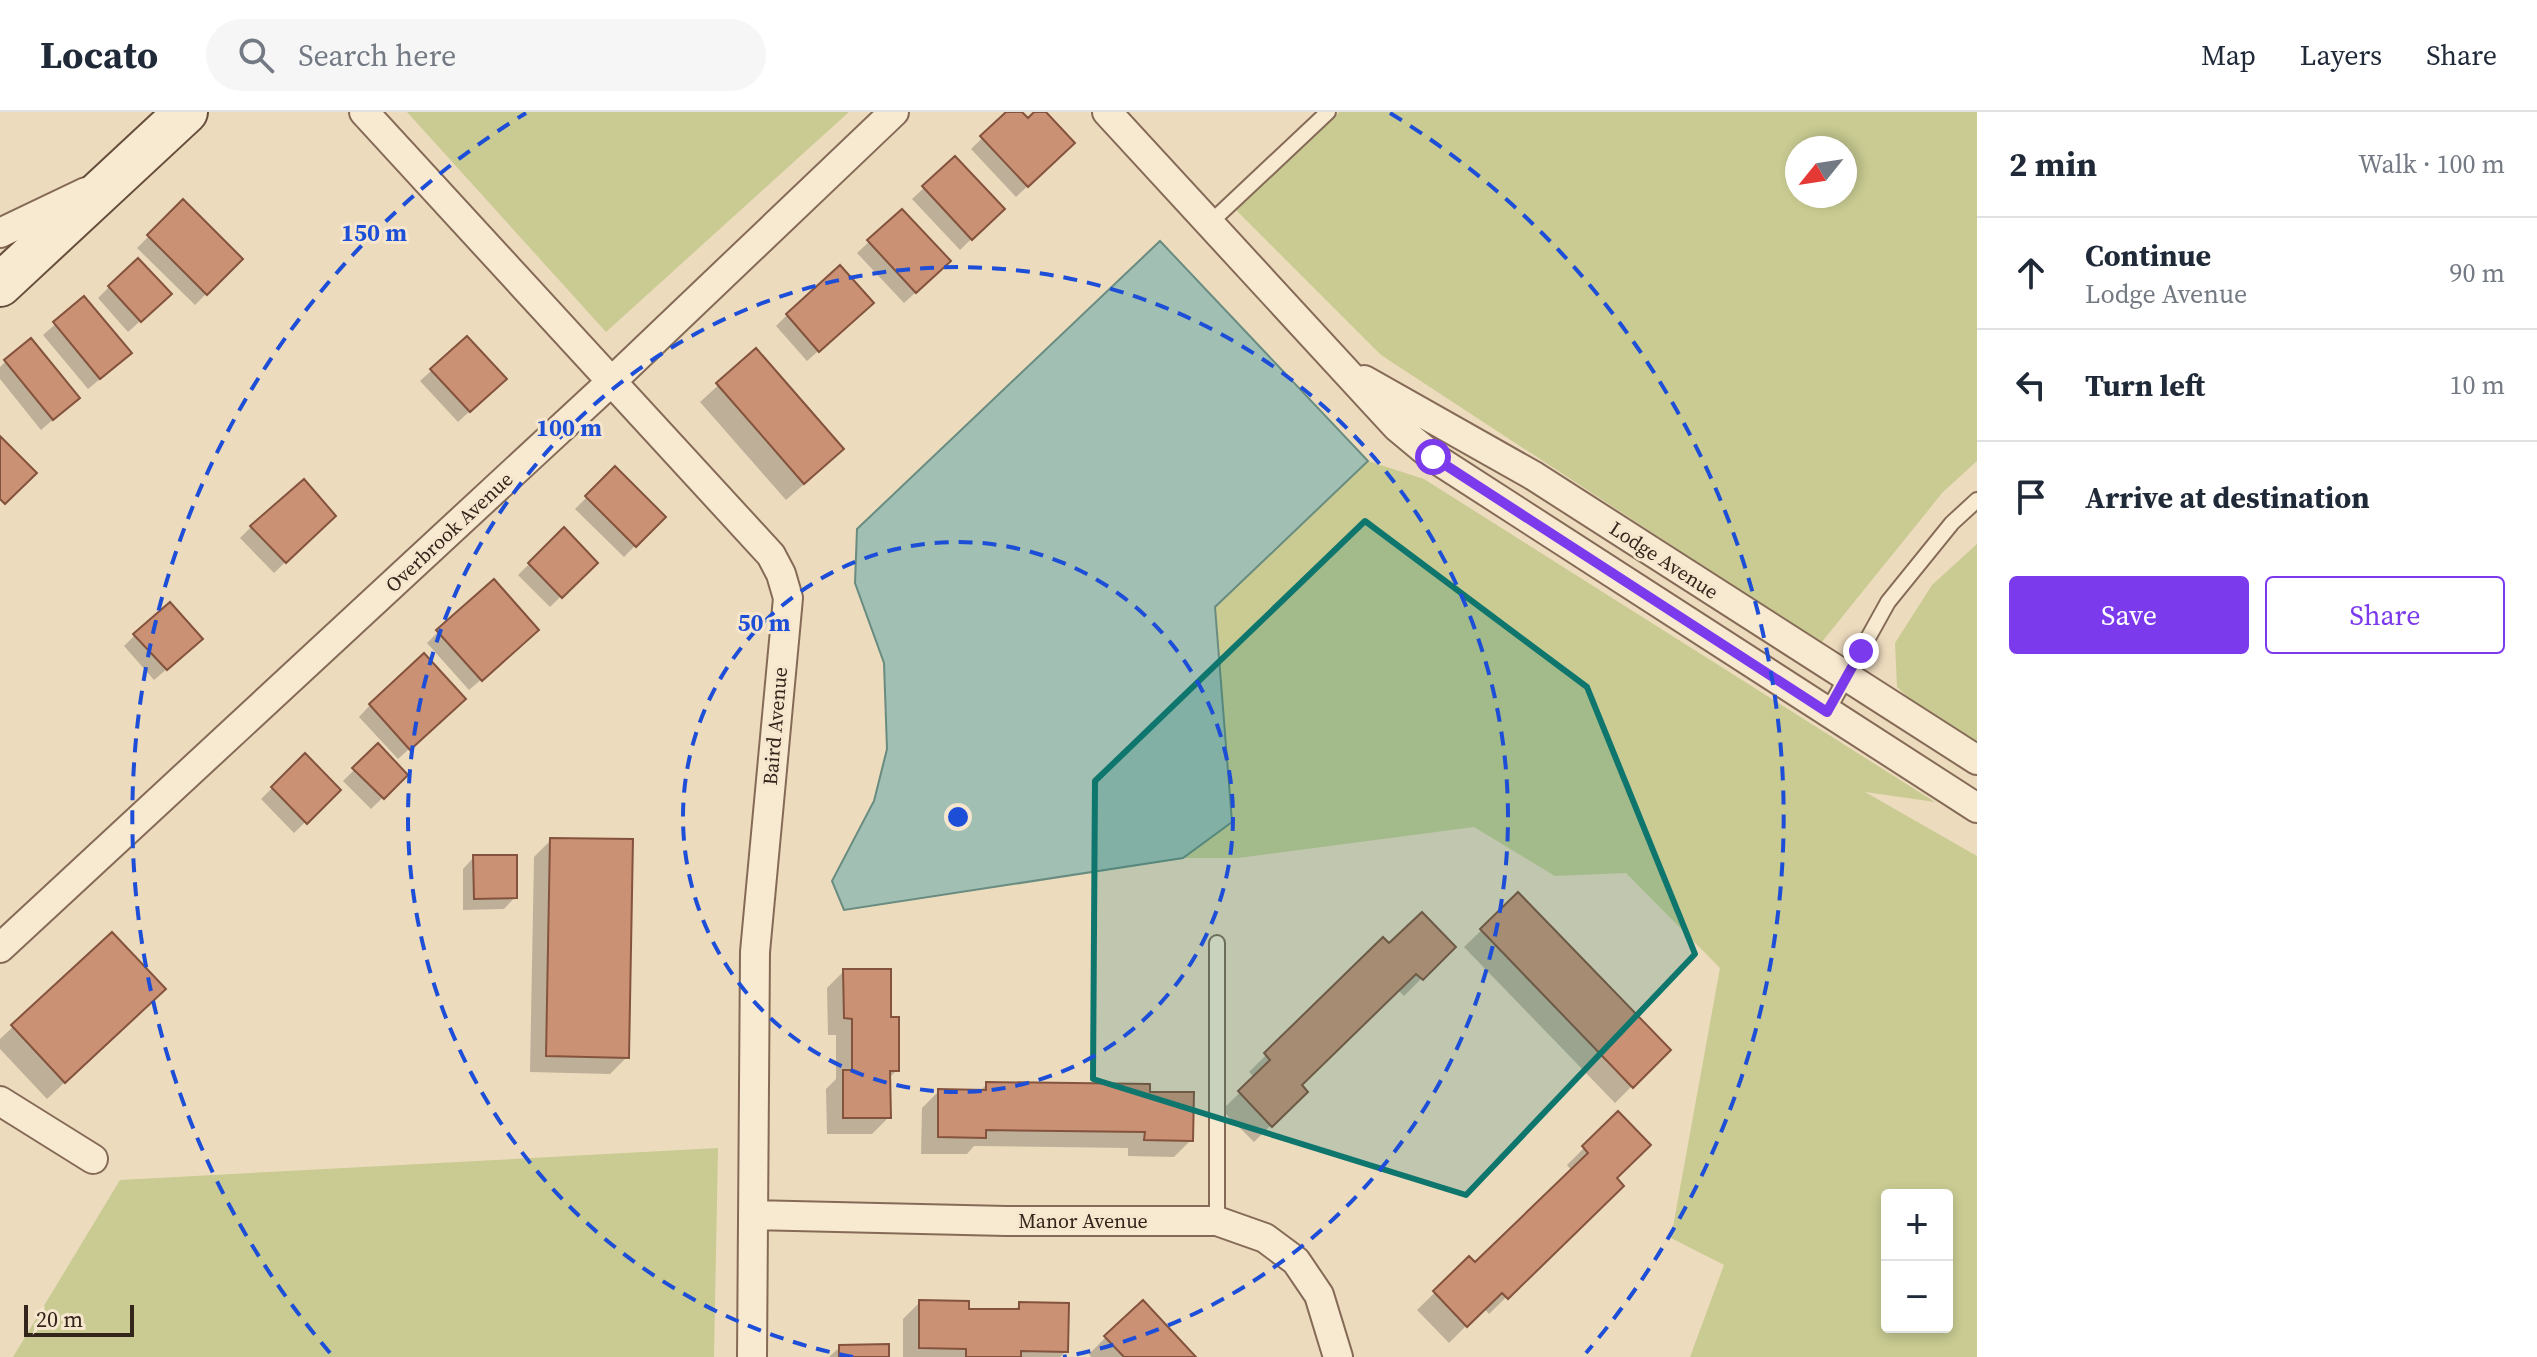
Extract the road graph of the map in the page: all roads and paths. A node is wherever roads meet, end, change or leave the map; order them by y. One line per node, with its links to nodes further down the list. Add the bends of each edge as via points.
1 (186, 112): 6 (main road)
2 (364, 112): 11 (street, Baird Avenue)
3 (894, 112): 11 (street, Overbrook Avenue)
4 (1107, 112): 7 (street, Lodge Avenue)
5 (1328, 112): 7 (lane)
6 (108, 182): 8 (street); 9 (main road)
7 (1211, 222): 10 (street, Lodge Avenue)
8 (0, 233)
9 (0, 285)
10 (1345, 370): 13 (street, Lodge Avenue, via 1534,476); 14 (street, Lodge Avenue, via 1433,457)
11 (613, 380): 18 (street, Overbrook Avenue); 21 (street, Baird Avenue, via 771,555 788,598 757,922)
12 (1977, 500): 13 (lane, via 1888,602)
13 (1846, 676): 14 (lane); 15 (street, Lodge Avenue)
14 (1827, 712): 16 (street, Lodge Avenue)
15 (1977, 760)
16 (1977, 808)
17 (1217, 943): 22 (lane)
18 (0, 948)
19 (0, 1101): 20 (street)
20 (93, 1159)
21 (753, 1215): 22 (street, Manor Avenue); 23 (street, Baird Avenue)
22 (1217, 1221): 24 (street, Manor Avenue, via 1265,1238 1296,1261 1319,1295)
23 (752, 1357)
24 (1338, 1357)

